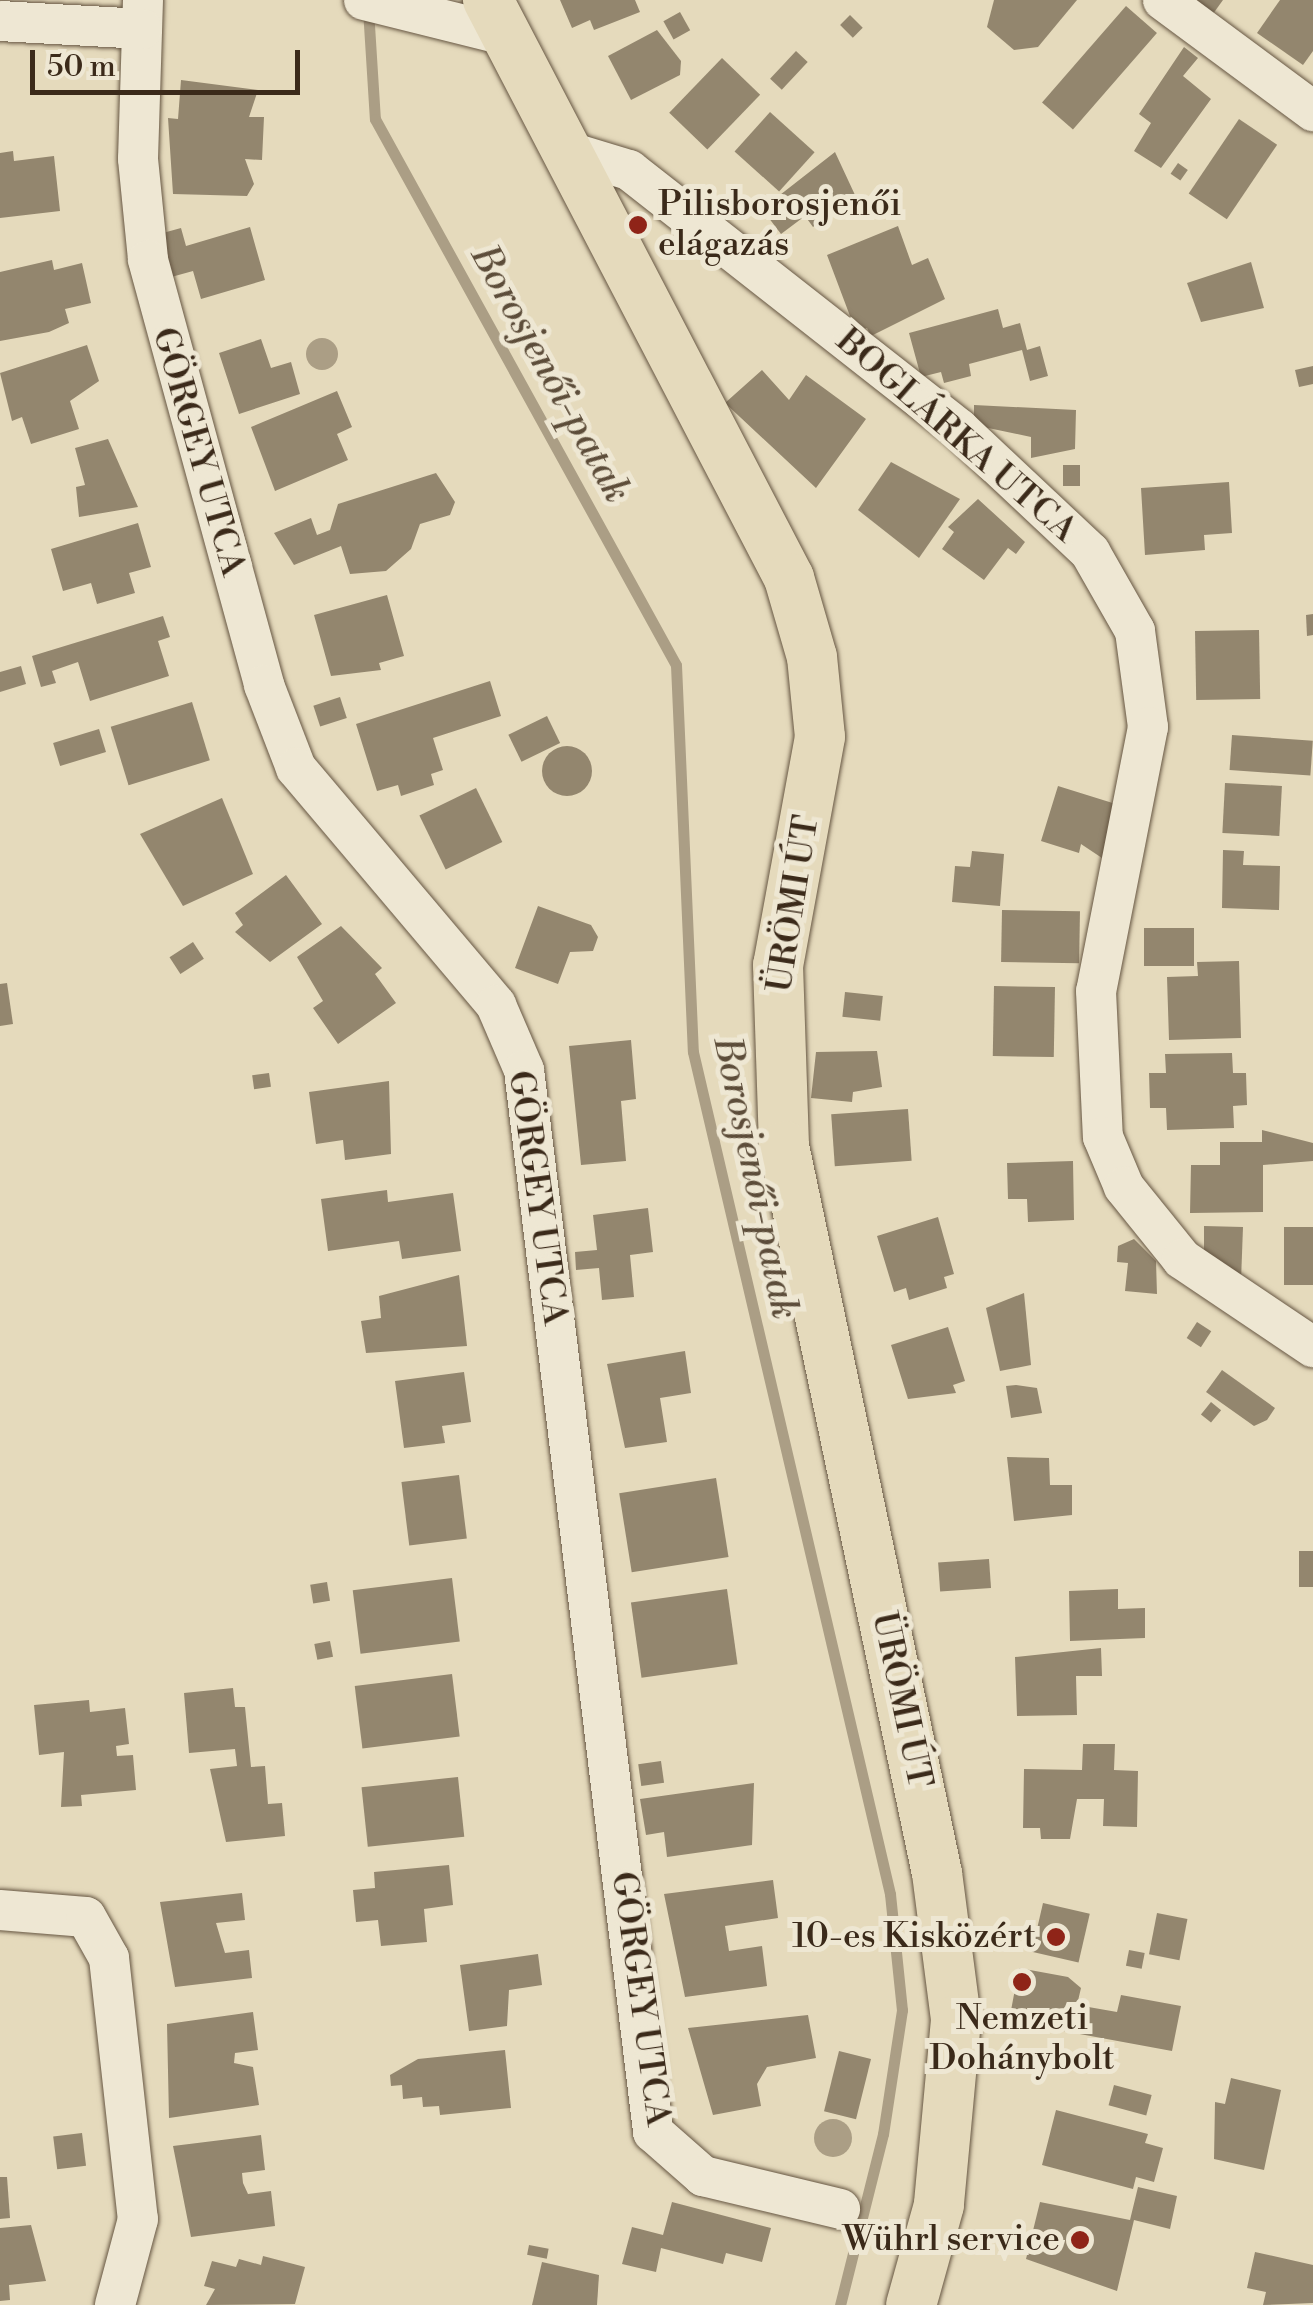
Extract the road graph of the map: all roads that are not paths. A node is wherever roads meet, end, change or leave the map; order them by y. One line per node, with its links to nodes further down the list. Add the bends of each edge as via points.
1 (364, 0): 4 (street, via 412,15)
2 (1162, 0): 6 (street)
3 (143, 15): 5 (street, GÖRGEY UTCA); 10 (street, GÖRGEY UTCA, via 148,260 264,685 296,768 496,1006 524,1070 652,2132 703,2176)
4 (496, 17): 7 (main road, ÜRÖMI ÚT)
5 (0, 21)
6 (1313, 111)
7 (566, 152): 8 (street, BOGLÁRKA UTCA, via 629,170 959,429 1090,552 1135,631 1148,728 1096,991 1103,1137 1124,1187 1182,1259); 12 (main road, ÜRÖMI ÚT, via 788,578 812,657 820,737 778,964 784,1146 937,1873 956,2020 951,2130)
8 (1313, 1347)
9 (0, 1910): 11 (street, via 86,1917 108,1958 138,2219)
10 (840, 2209)
11 (114, 2305)
12 (911, 2305)

